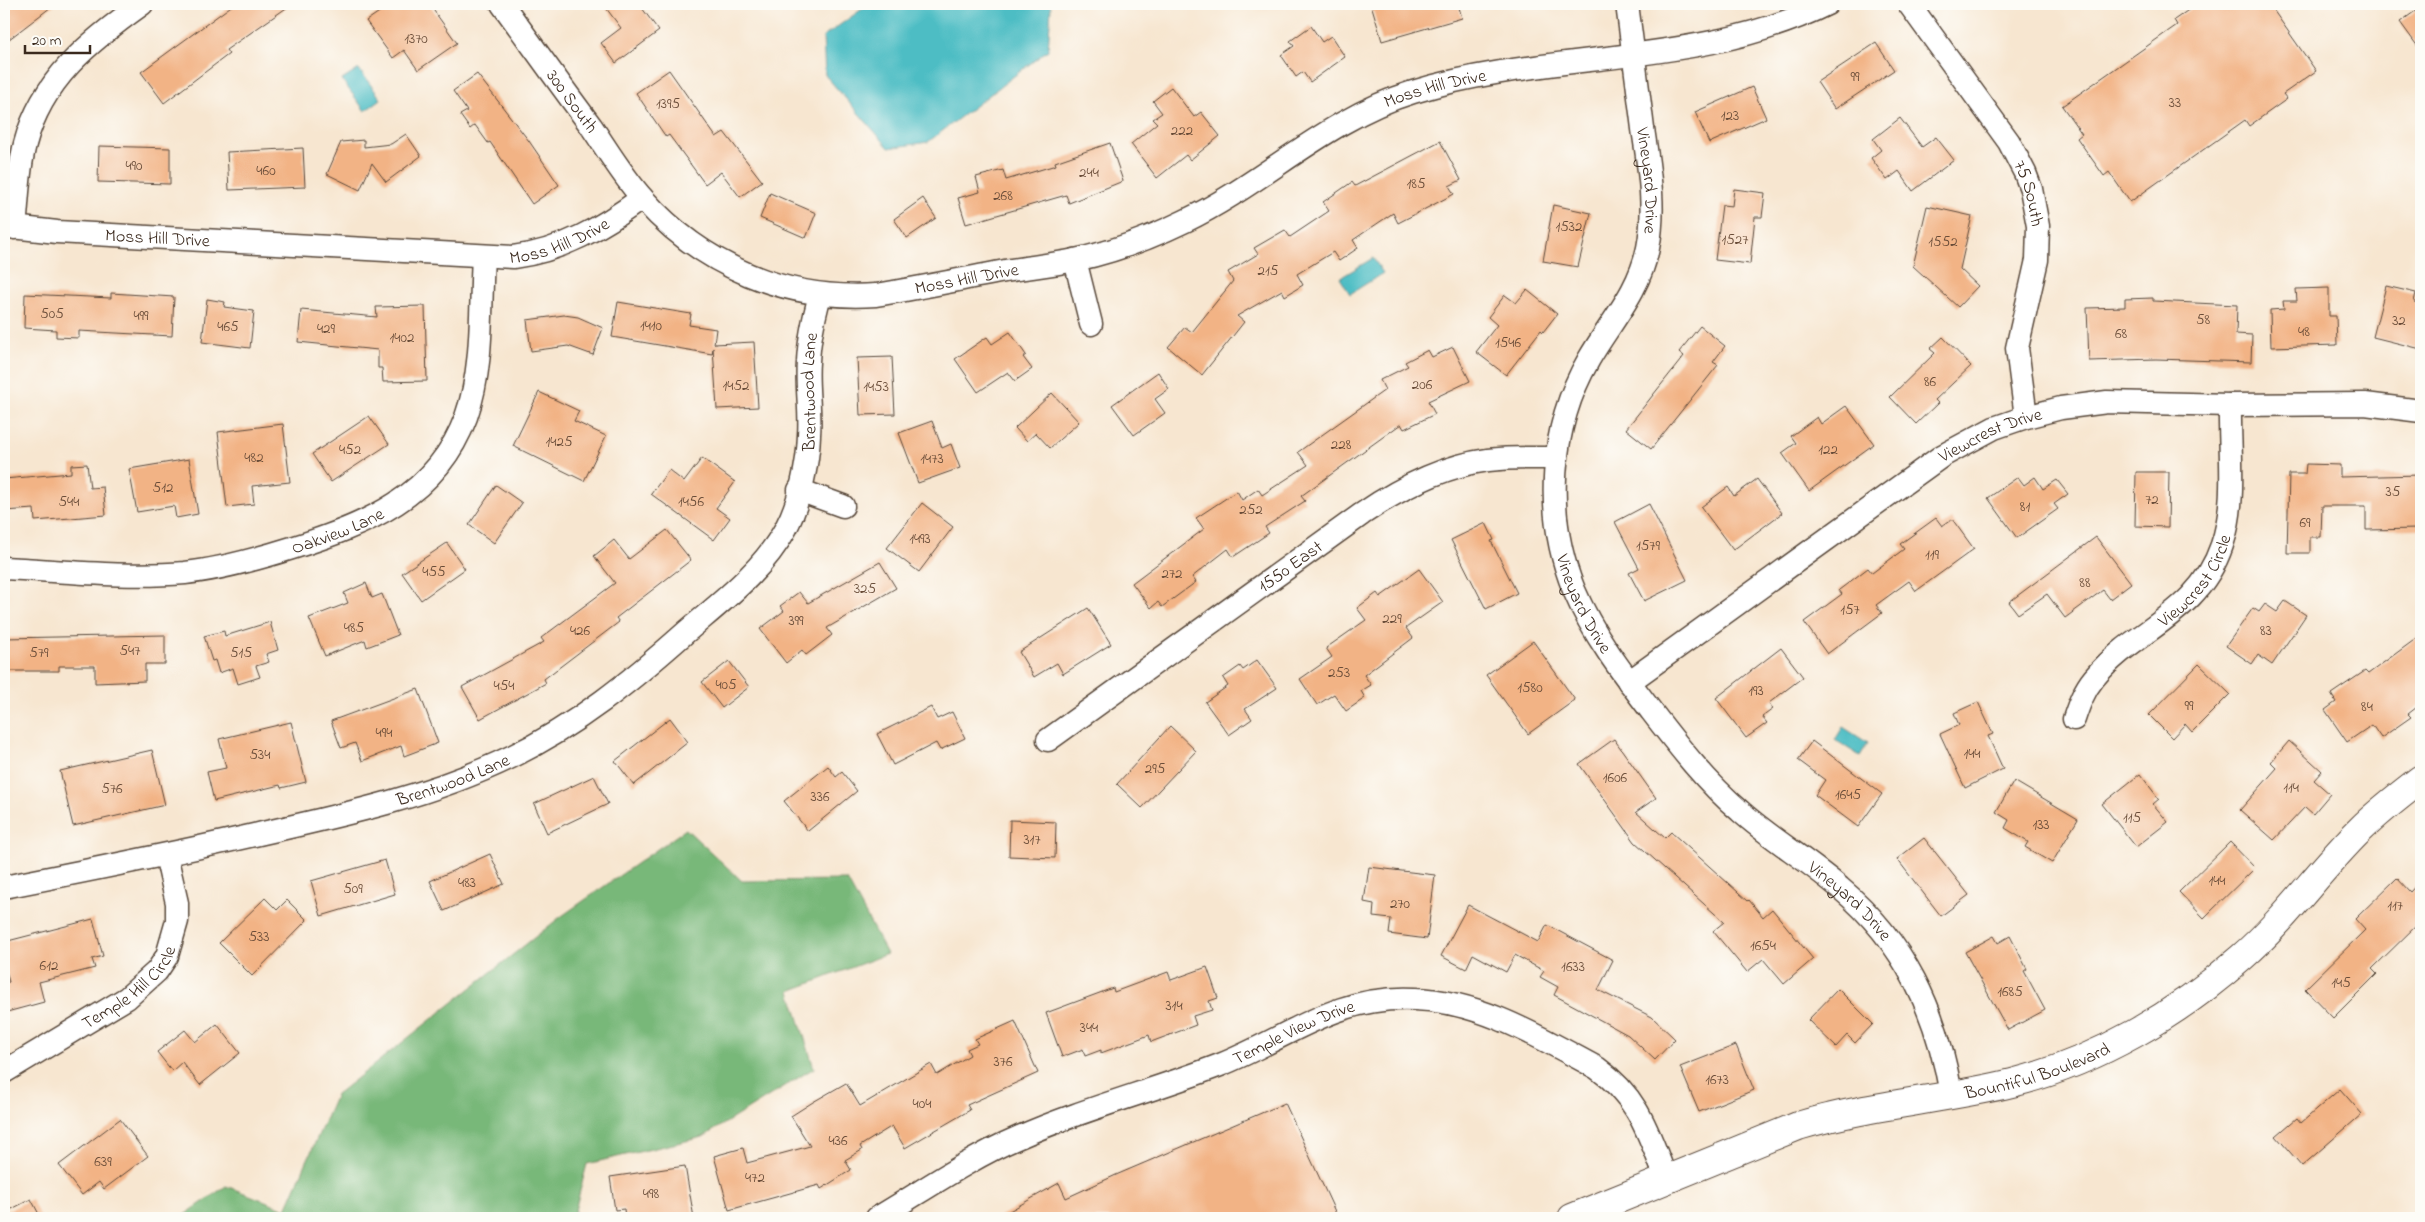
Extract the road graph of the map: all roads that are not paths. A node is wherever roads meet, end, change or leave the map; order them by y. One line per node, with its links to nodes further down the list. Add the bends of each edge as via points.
1 (142, 4): 8 (street, via 90,43 59,74 45,94 25,144)
2 (502, 4): 7 (street, 300 South)
3 (1627, 4): 6 (street, Vineyard Drive)
4 (1827, 4): 6 (street, Moss Hill Drive, via 1749,33)
5 (1909, 4): 15 (street, 75 South, via 2009,142 2031,189 2038,226 2037,260 2017,348)
6 (1634, 54): 10 (street, Moss Hill Drive, via 1490,72 1410,93 1347,119 1241,190 1185,221 1147,238); 16 (street, Vineyard Drive, via 1651,189 1652,216 1647,251 1634,290 1579,378 1562,428)
7 (642, 198): 9 (street, Moss Hill Drive, via 618,216 556,247 513,257); 11 (street, Moss Hill Drive, via 678,233 723,263 772,284)
8 (10, 227): 9 (street, Moss Hill Drive)
9 (483, 256): 19 (street, Oakview Lane, via 476,372 470,406 457,437 441,461 416,490 398,504 356,527 257,559 211,569 156,574)
10 (1075, 260): 11 (street, Moss Hill Drive, via 876,295); 12 (street)
11 (820, 295): 17 (street, Brentwood Lane, via 809,347 810,433)
12 (1091, 324)
13 (2230, 405): 14 (street, Viewcrest Drive, via 2365,404); 15 (street, Viewcrest Drive, via 2107,402); 21 (street, Viewcrest Circle, via 2228,521 2213,566 2189,600 2106,664 2092,679)
14 (2421, 410)
15 (2026, 417): 20 (street, Viewcrest Drive, via 1994,428 1942,456)
16 (1557, 458): 20 (street, Vineyard Drive, via 1555,511 1566,564 1585,613); 22 (street, 1550 East, via 1508,458 1468,463 1402,488)
17 (799, 490): 18 (street); 24 (street, Brentwood Lane, via 776,544 742,582 627,684 569,725 512,756 439,788 329,819)
18 (843, 506)
19 (4, 568)
20 (1629, 682): 27 (street, Vineyard Drive, via 1685,755 1720,792 1756,826 1841,888 1880,930 1924,997 1941,1043)
21 (2074, 719)
22 (1048, 740)
23 (2421, 779): 27 (main road, Bountiful Boulevard, via 2360,830 2242,957 2176,1007 2138,1031 2062,1067 2012,1083)
24 (166, 855): 25 (street, Brentwood Lane); 26 (street, Temple Hill Circle, via 177,903 177,922 167,956 158,971 128,998)
25 (4, 888)
26 (4, 1072)
27 (1951, 1094): 28 (main road, Bountiful Boulevard, via 1834,1115)
28 (1666, 1178): 29 (street, Temple View Drive, via 1634,1104 1611,1078 1597,1068 1479,1011 1437,1001 1390,998 1334,1010 1220,1065 1018,1137); 30 (main road, Bountiful Boulevard)
29 (877, 1218)
30 (1572, 1218)

